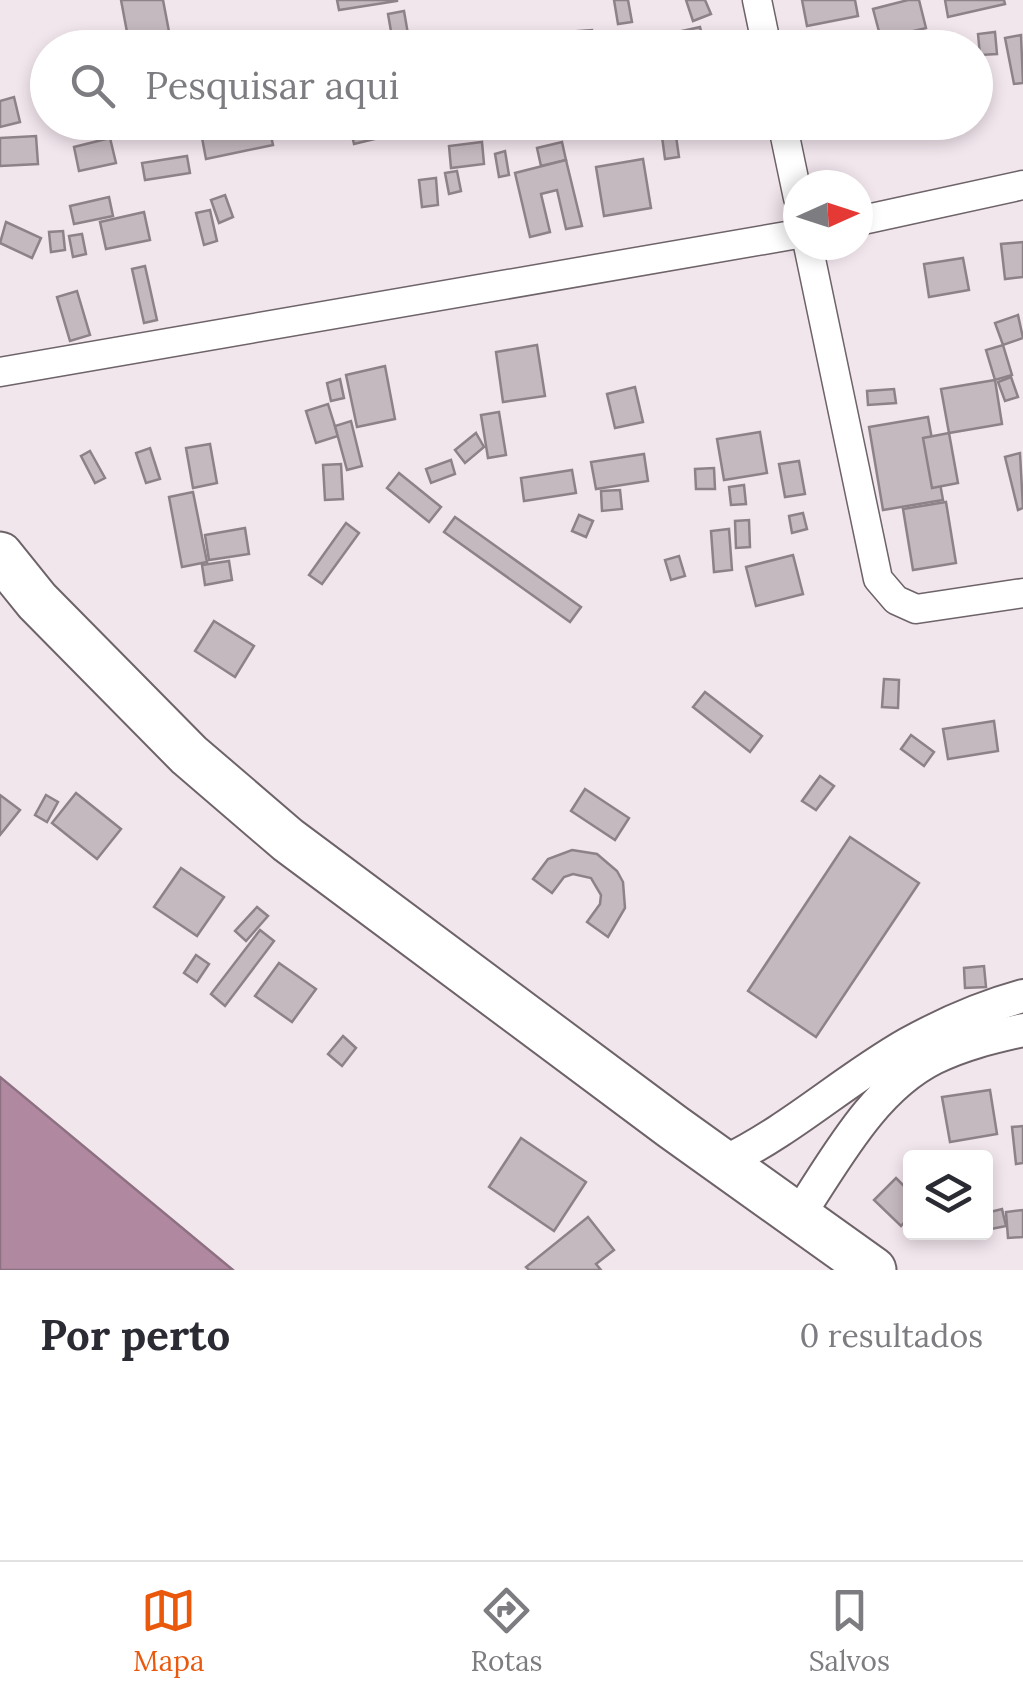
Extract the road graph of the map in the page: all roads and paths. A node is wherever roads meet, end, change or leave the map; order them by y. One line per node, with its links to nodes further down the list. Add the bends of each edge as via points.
1 (757, 0): 2 (street)
2 (763, 30)
3 (786, 140): 4 (street)
4 (792, 170)
5 (1023, 185): 6 (street)
6 (873, 219)
7 (783, 237): 9 (street)
8 (811, 260): 11 (street, via 878,580 916,609)
9 (0, 372)
10 (0, 556): 12 (highway)
11 (1023, 593)
12 (19, 596): 15 (highway, via 288,840)
13 (1023, 996): 15 (street, via 910,1043)
14 (1023, 1030): 16 (street, via 931,1059 898,1084)
15 (731, 1168): 16 (highway)
16 (791, 1211): 17 (highway)
17 (873, 1270)

